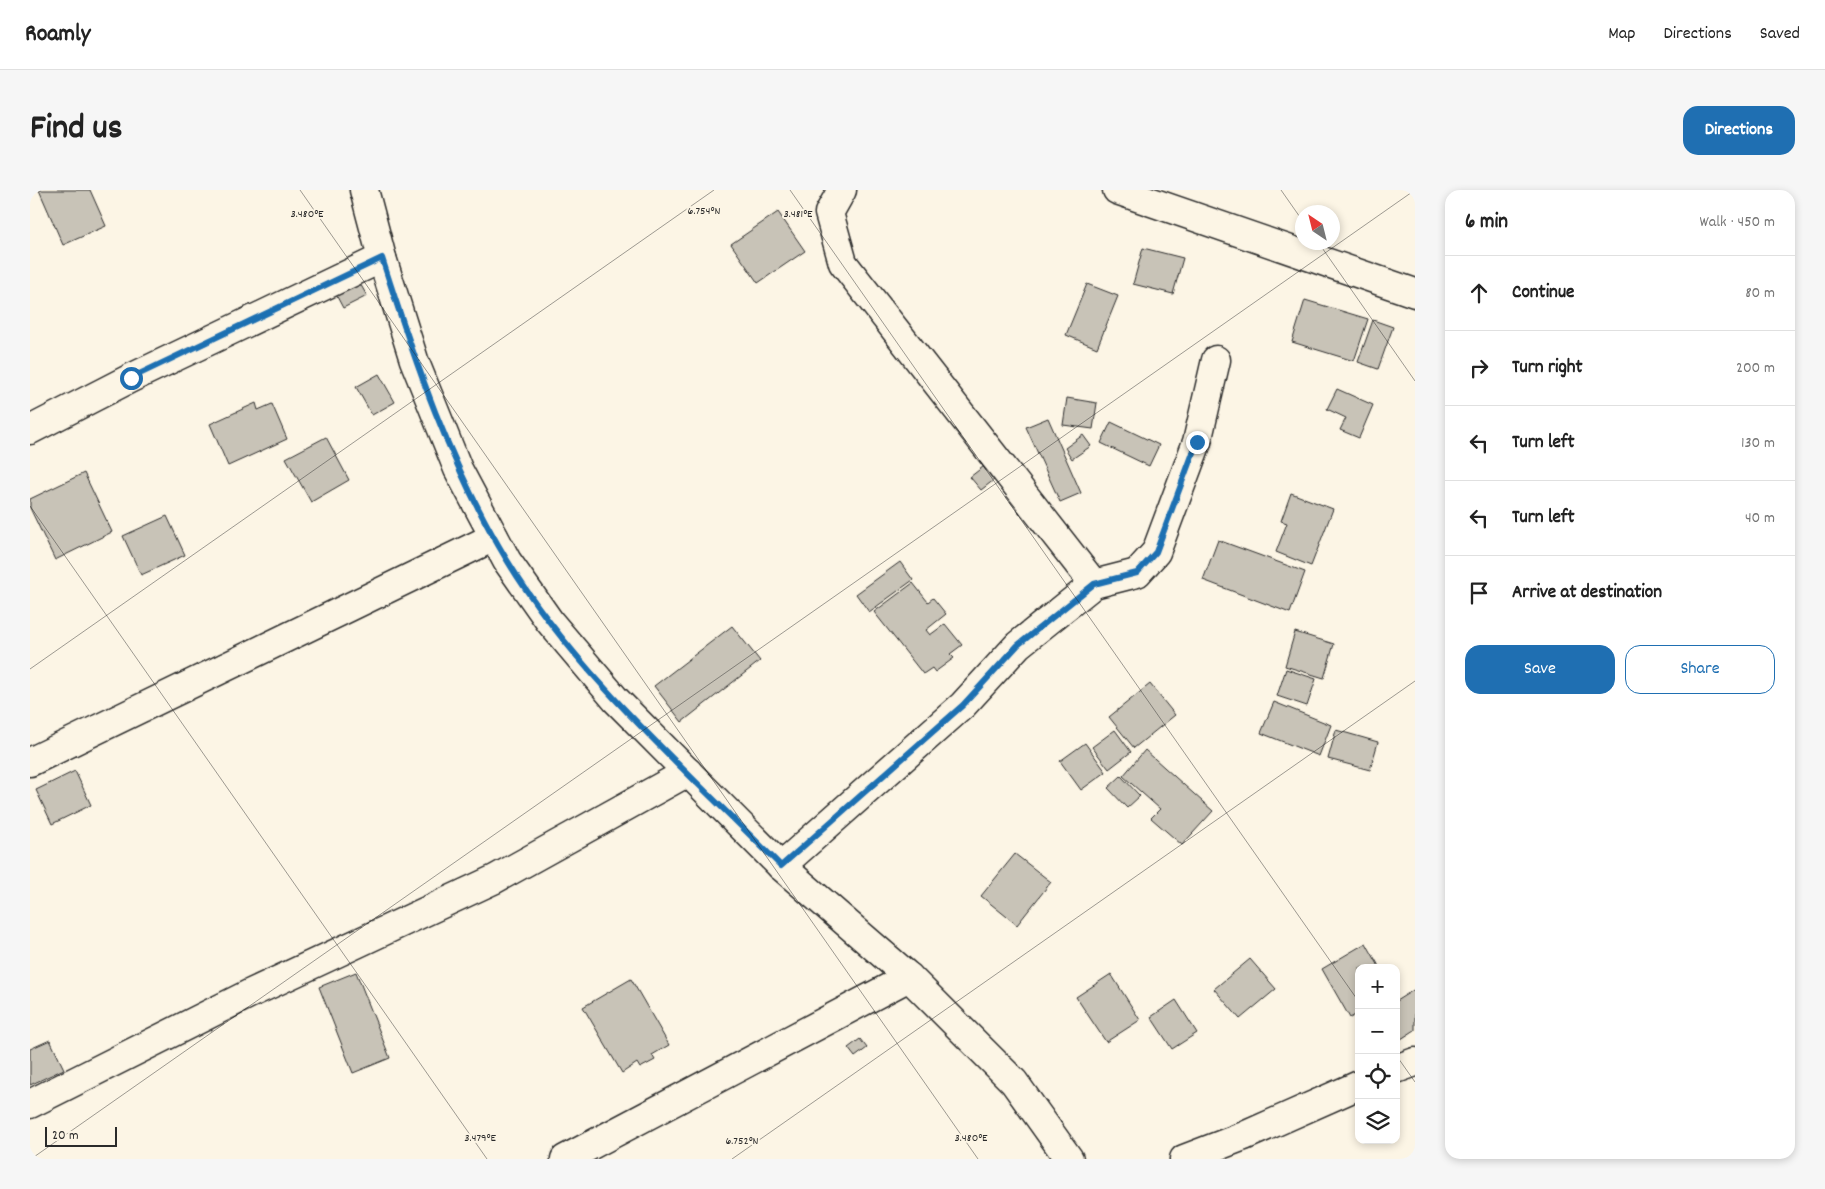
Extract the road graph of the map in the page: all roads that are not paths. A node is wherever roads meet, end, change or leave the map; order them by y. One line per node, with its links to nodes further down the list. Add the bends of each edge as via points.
1 (364, 190): 4 (street)
2 (842, 190): 9 (street, via 829,213 843,263)
3 (1117, 190): 5 (street)
4 (382, 258): 7 (street); 8 (street, via 418,369 458,469)
5 (1415, 294)
6 (1216, 360): 9 (street, via 1197,442 1156,552 1137,573)
7 (30, 430)
8 (494, 537): 10 (street); 11 (street, via 550,622 616,700)
9 (1094, 584): 12 (street, via 1018,645 963,705)
10 (30, 762)
11 (688, 772): 12 (street); 17 (street, via 495,879 249,994)
12 (781, 866): 13 (street)
13 (909, 976): 18 (street); 19 (street, via 1014,1082)
14 (1415, 1062): 15 (street)
15 (1400, 1068)
16 (1355, 1087): 20 (street)
17 (30, 1104)
18 (565, 1159)
19 (1069, 1159)
20 (1184, 1159)

